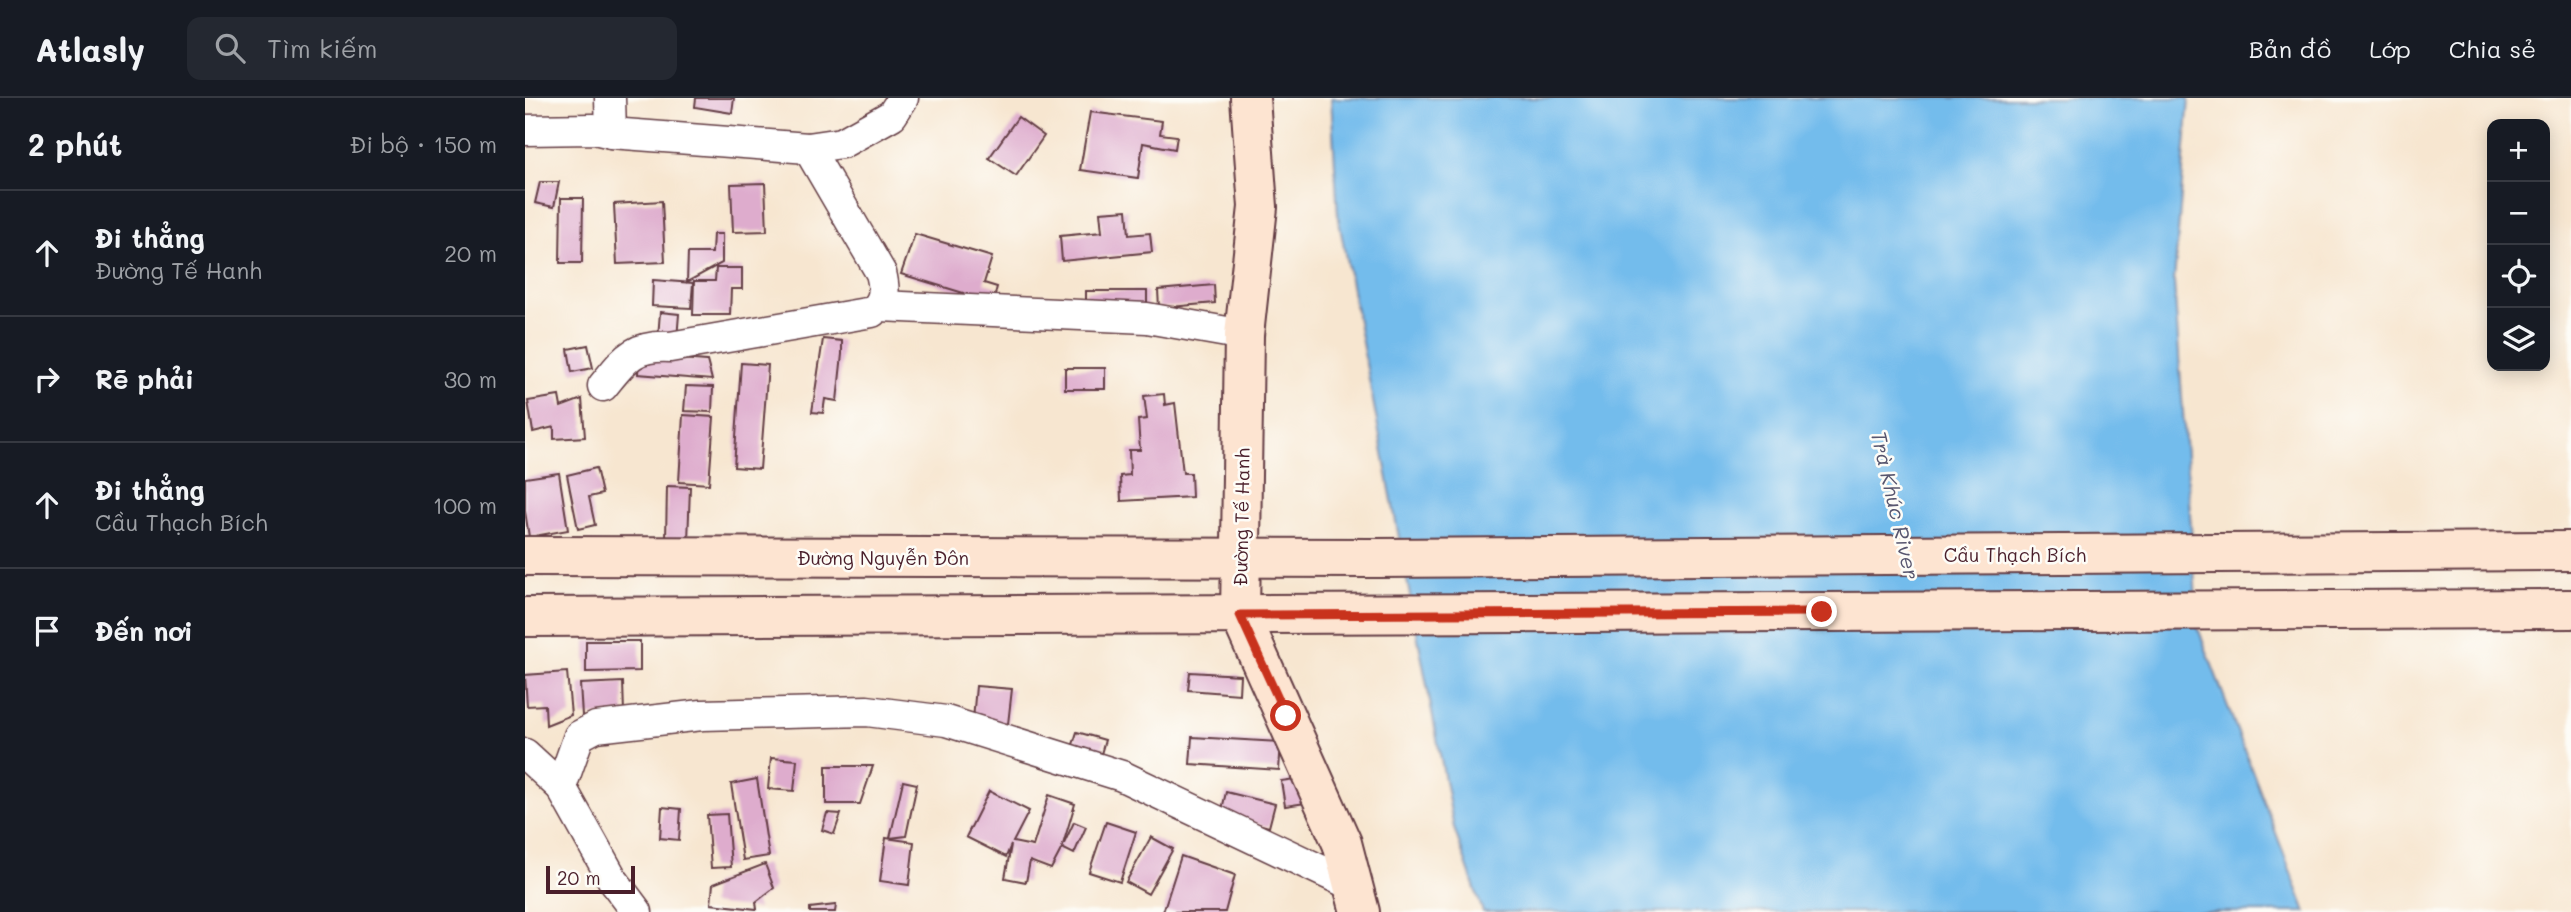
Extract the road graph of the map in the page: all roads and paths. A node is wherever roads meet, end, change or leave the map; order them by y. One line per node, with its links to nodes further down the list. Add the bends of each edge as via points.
1 (610, 98): 5 (street)
2 (903, 98): 6 (street, via 892,115 842,143)
3 (1250, 98): 8 (main road, Đường Tế Hanh, via 1258,206)
4 (525, 130): 5 (street)
5 (611, 133): 6 (street)
6 (808, 149): 7 (street, via 881,274 884,296)
7 (880, 306): 8 (street, via 1147,318); 9 (street, via 873,312 805,325 670,347 649,346 625,359)
8 (1244, 335): 12 (main road, Đường Tế Hanh)
9 (603, 386)
10 (2571, 551): 12 (main road, Cầu Thạch Bích)
11 (525, 556): 12 (main road, Đường Nguyễn Đôn)
12 (1241, 557): 14 (main road, Đường Tế Hanh)
13 (2571, 609): 14 (main road)
14 (1240, 615): 15 (main road); 18 (main road, Đường Tế Hanh, via 1342,843)
15 (525, 617)
16 (525, 754): 17 (street)
17 (561, 787): 18 (street, via 579,736 596,727 702,715 856,711 911,715 977,729 1122,776); 19 (street, via 613,880)
18 (1358, 899)
19 (637, 912)

